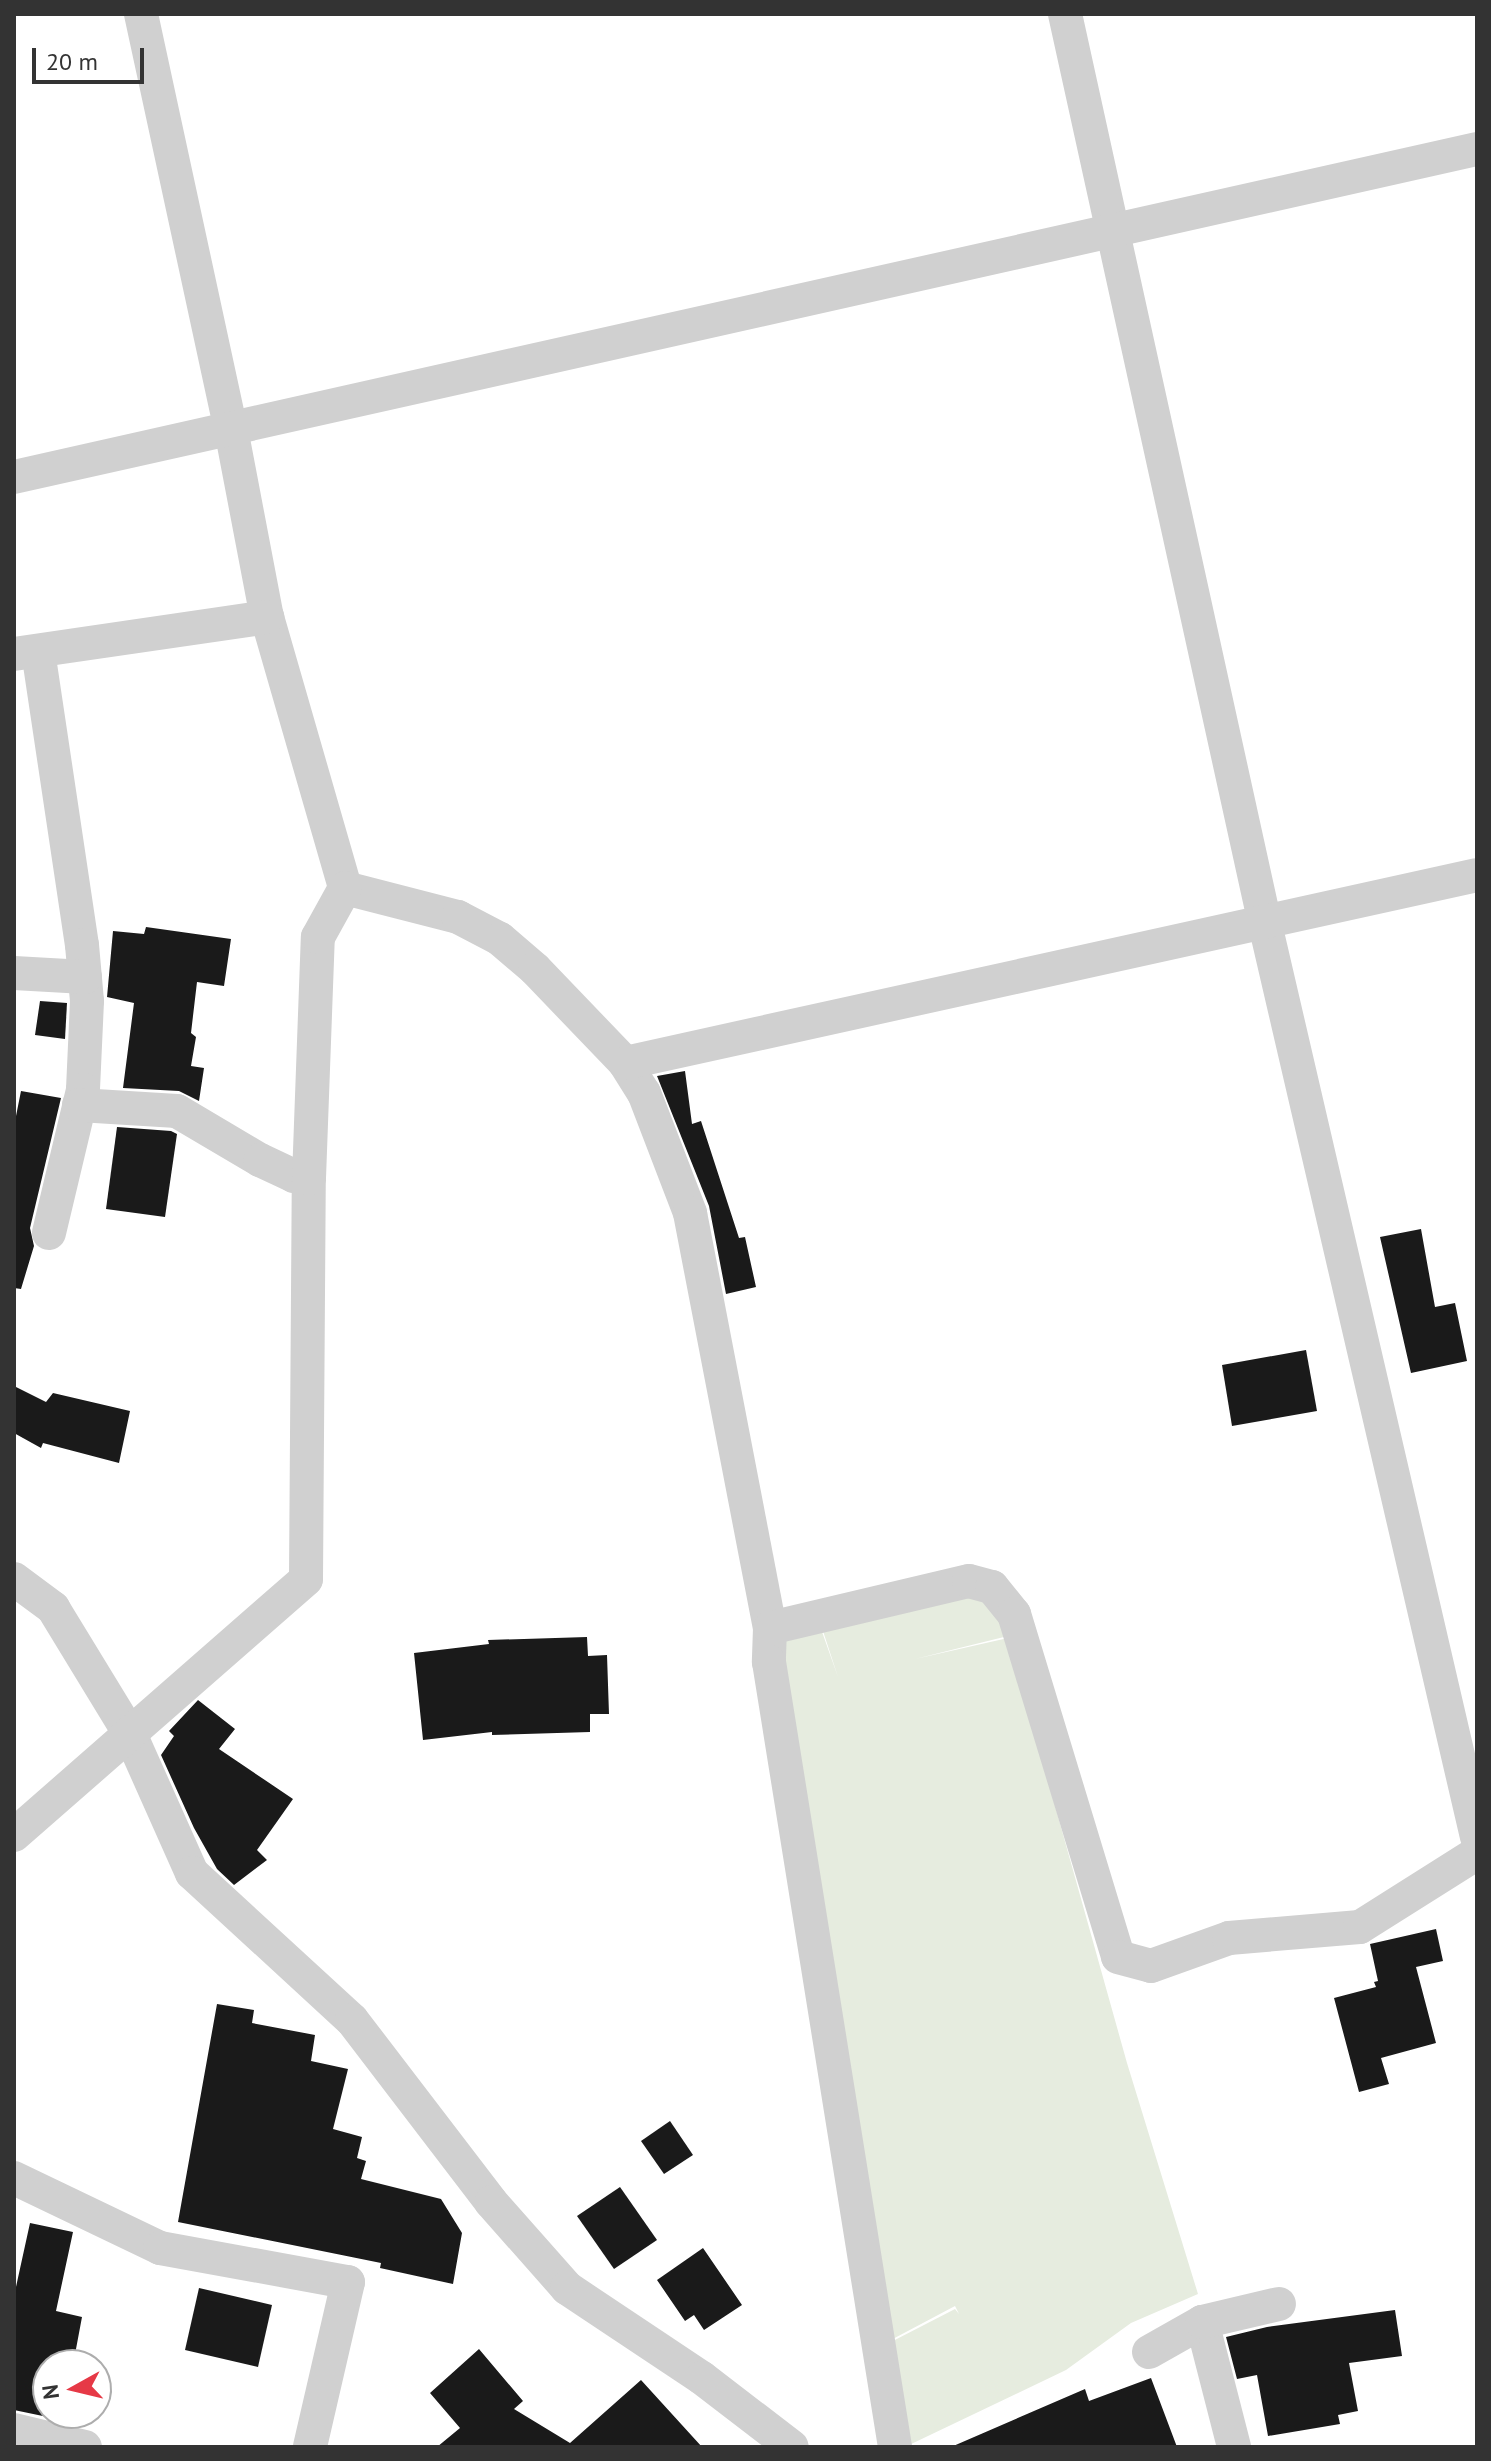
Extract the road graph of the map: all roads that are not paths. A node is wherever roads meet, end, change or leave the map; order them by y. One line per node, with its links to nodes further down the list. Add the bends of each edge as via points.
1 (141, 14): 5 (street)
2 (1065, 14): 4 (street)
3 (1477, 149): 4 (street)
4 (1116, 231): 5 (street); 11 (street)
5 (231, 429): 6 (street); 7 (street)
6 (14, 477)
7 (267, 617): 8 (street); 10 (street)
8 (26, 653): 13 (street)
9 (1477, 875): 11 (street)
10 (345, 888): 14 (street, via 458,917 500,939); 16 (street, via 318,937)
11 (1265, 924): 14 (street); 22 (street)
12 (14, 973): 13 (street)
13 (85, 977): 15 (street)
14 (625, 1063): 19 (street, via 644,1093 690,1213)
15 (79, 1105): 16 (street, via 177,1111 260,1160); 17 (street)
16 (309, 1178): 20 (street, via 306,1579)
17 (49, 1233)
18 (14, 1579): 20 (street, via 53,1608)
19 (770, 1628): 23 (street, via 969,1581 992,1587 1014,1614 1118,1957 1151,1966 1229,1938 1360,1927); 32 (street, via 769,1662)
20 (130, 1734): 21 (street); 31 (street, via 192,1873 352,2020 491,2202 567,2288 702,2378)
21 (14, 1835)
22 (1477, 1837)
23 (1477, 1853)
24 (14, 2178): 30 (street, via 160,2248 348,2282)
25 (1279, 2304): 26 (street)
26 (1202, 2322): 27 (street); 33 (street)
27 (1149, 2352)
28 (14, 2430): 29 (street)
29 (85, 2447)
30 (310, 2447)
31 (792, 2447)
32 (895, 2447)
33 (1234, 2447)

